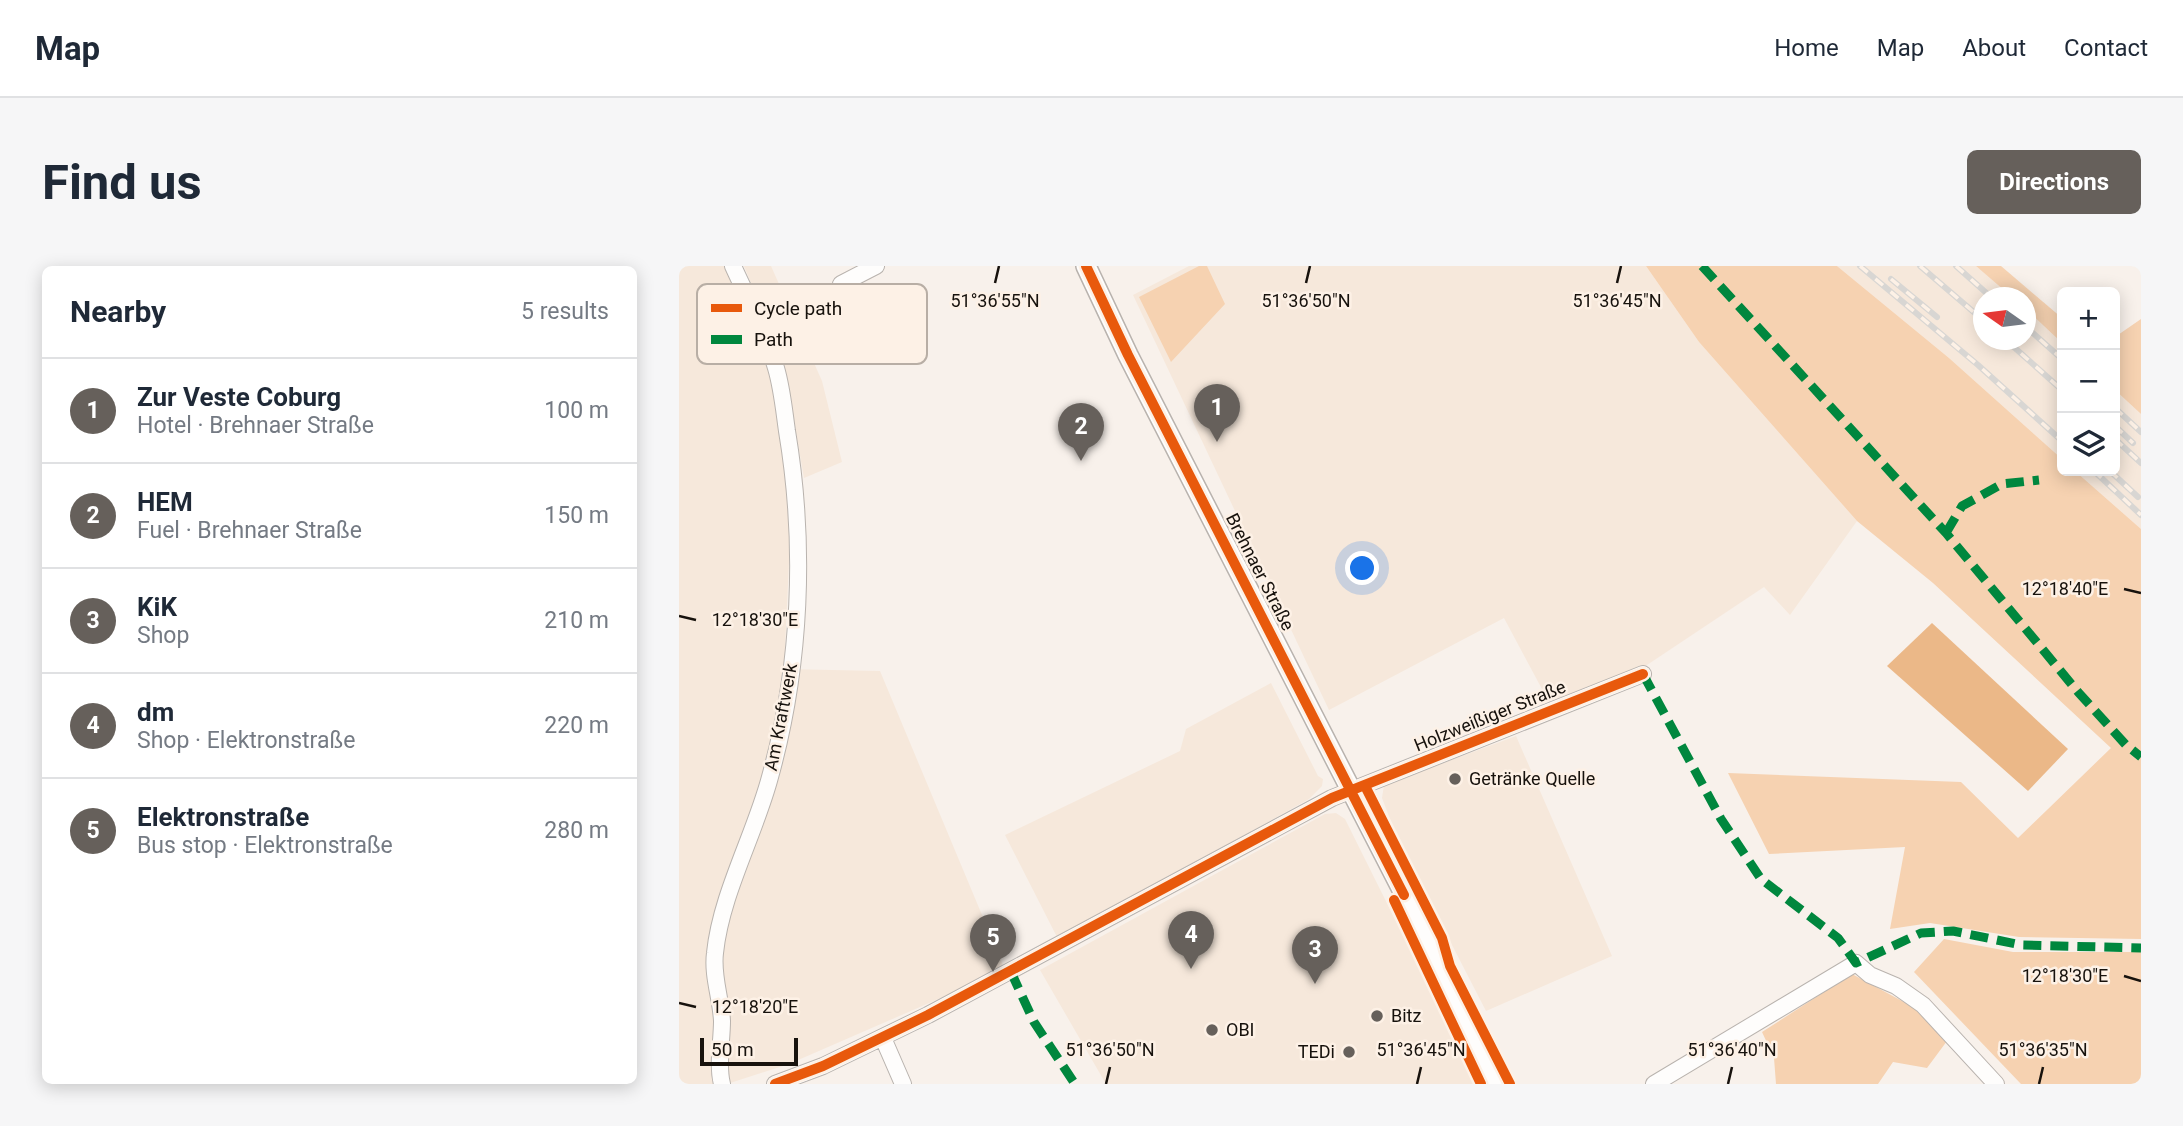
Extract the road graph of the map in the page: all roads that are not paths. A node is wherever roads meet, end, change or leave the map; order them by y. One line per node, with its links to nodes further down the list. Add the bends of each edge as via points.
1 (733, 266): 4 (street, Am Kraftwerk)
2 (876, 266): 5 (street)
3 (1086, 266): 8 (main road, Brehnaer Straße)
4 (741, 284)
5 (841, 284)
6 (773, 364): 10 (street, Am Kraftwerk, via 798,508 794,643 785,715 769,780 715,953 722,1017)
7 (1643, 674): 8 (street, Holzweißiger Straße)
8 (1352, 791): 9 (street, Holzweißiger Straße); 13 (main road, Brehnaer Straße)
9 (883, 1038): 11 (street, Holzweißiger Straße); 12 (street)
10 (722, 1084)
11 (775, 1084)
12 (903, 1084)
13 (1496, 1084)
14 (1654, 1084): 15 (street, via 1856,963 1923,1005)
15 (1996, 1084)

